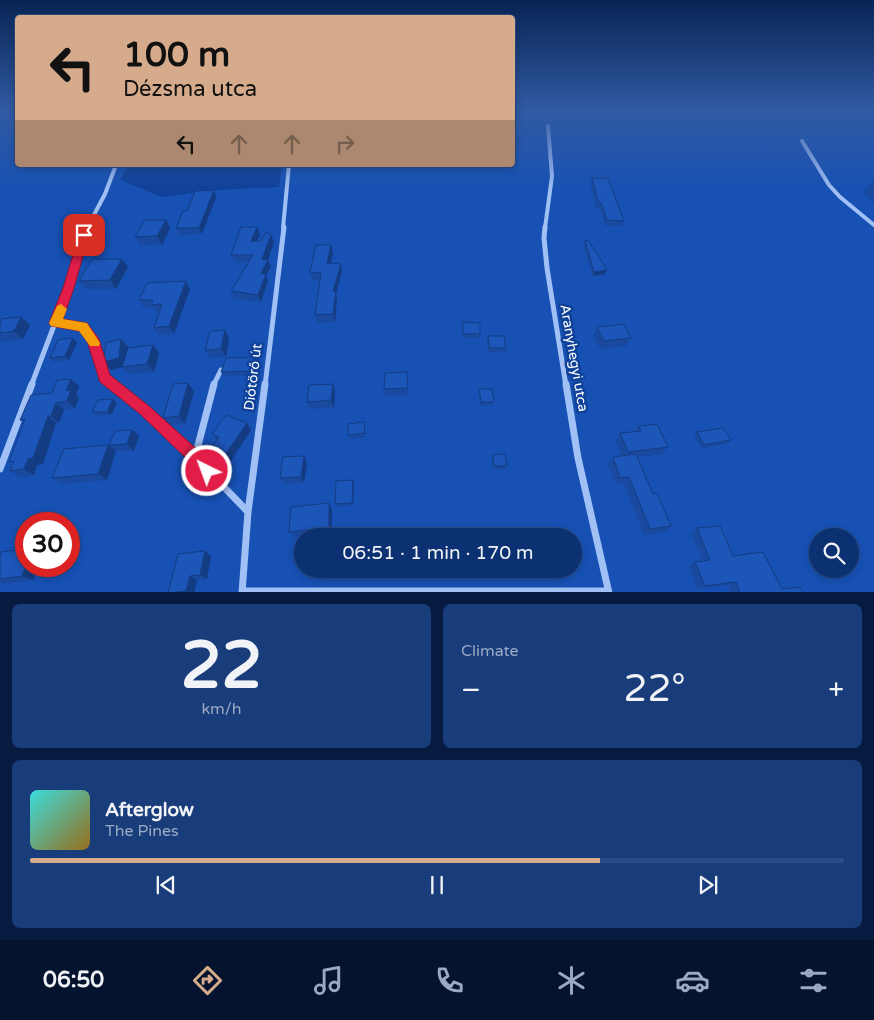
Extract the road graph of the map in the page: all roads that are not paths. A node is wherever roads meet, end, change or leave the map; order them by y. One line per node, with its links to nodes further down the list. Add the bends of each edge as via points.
1 (549, 137): 12 (street, Aranyhegyi utca, via 552,176 544,238 547,268 578,458)
2 (802, 141): 5 (street, via 829,185)
3 (115, 167): 6 (street, via 89,222)
4 (289, 167): 10 (street, Diótörő út, via 280,268)
5 (874, 225)
6 (55, 323): 8 (street, via 83,326 93,339 105,378); 9 (street)
7 (221, 370): 8 (street, via 213,386)
8 (195, 457): 10 (street)
9 (0, 469)
10 (248, 512): 11 (street, Diótörő út)
11 (242, 591): 12 (lane)
12 (608, 591)

